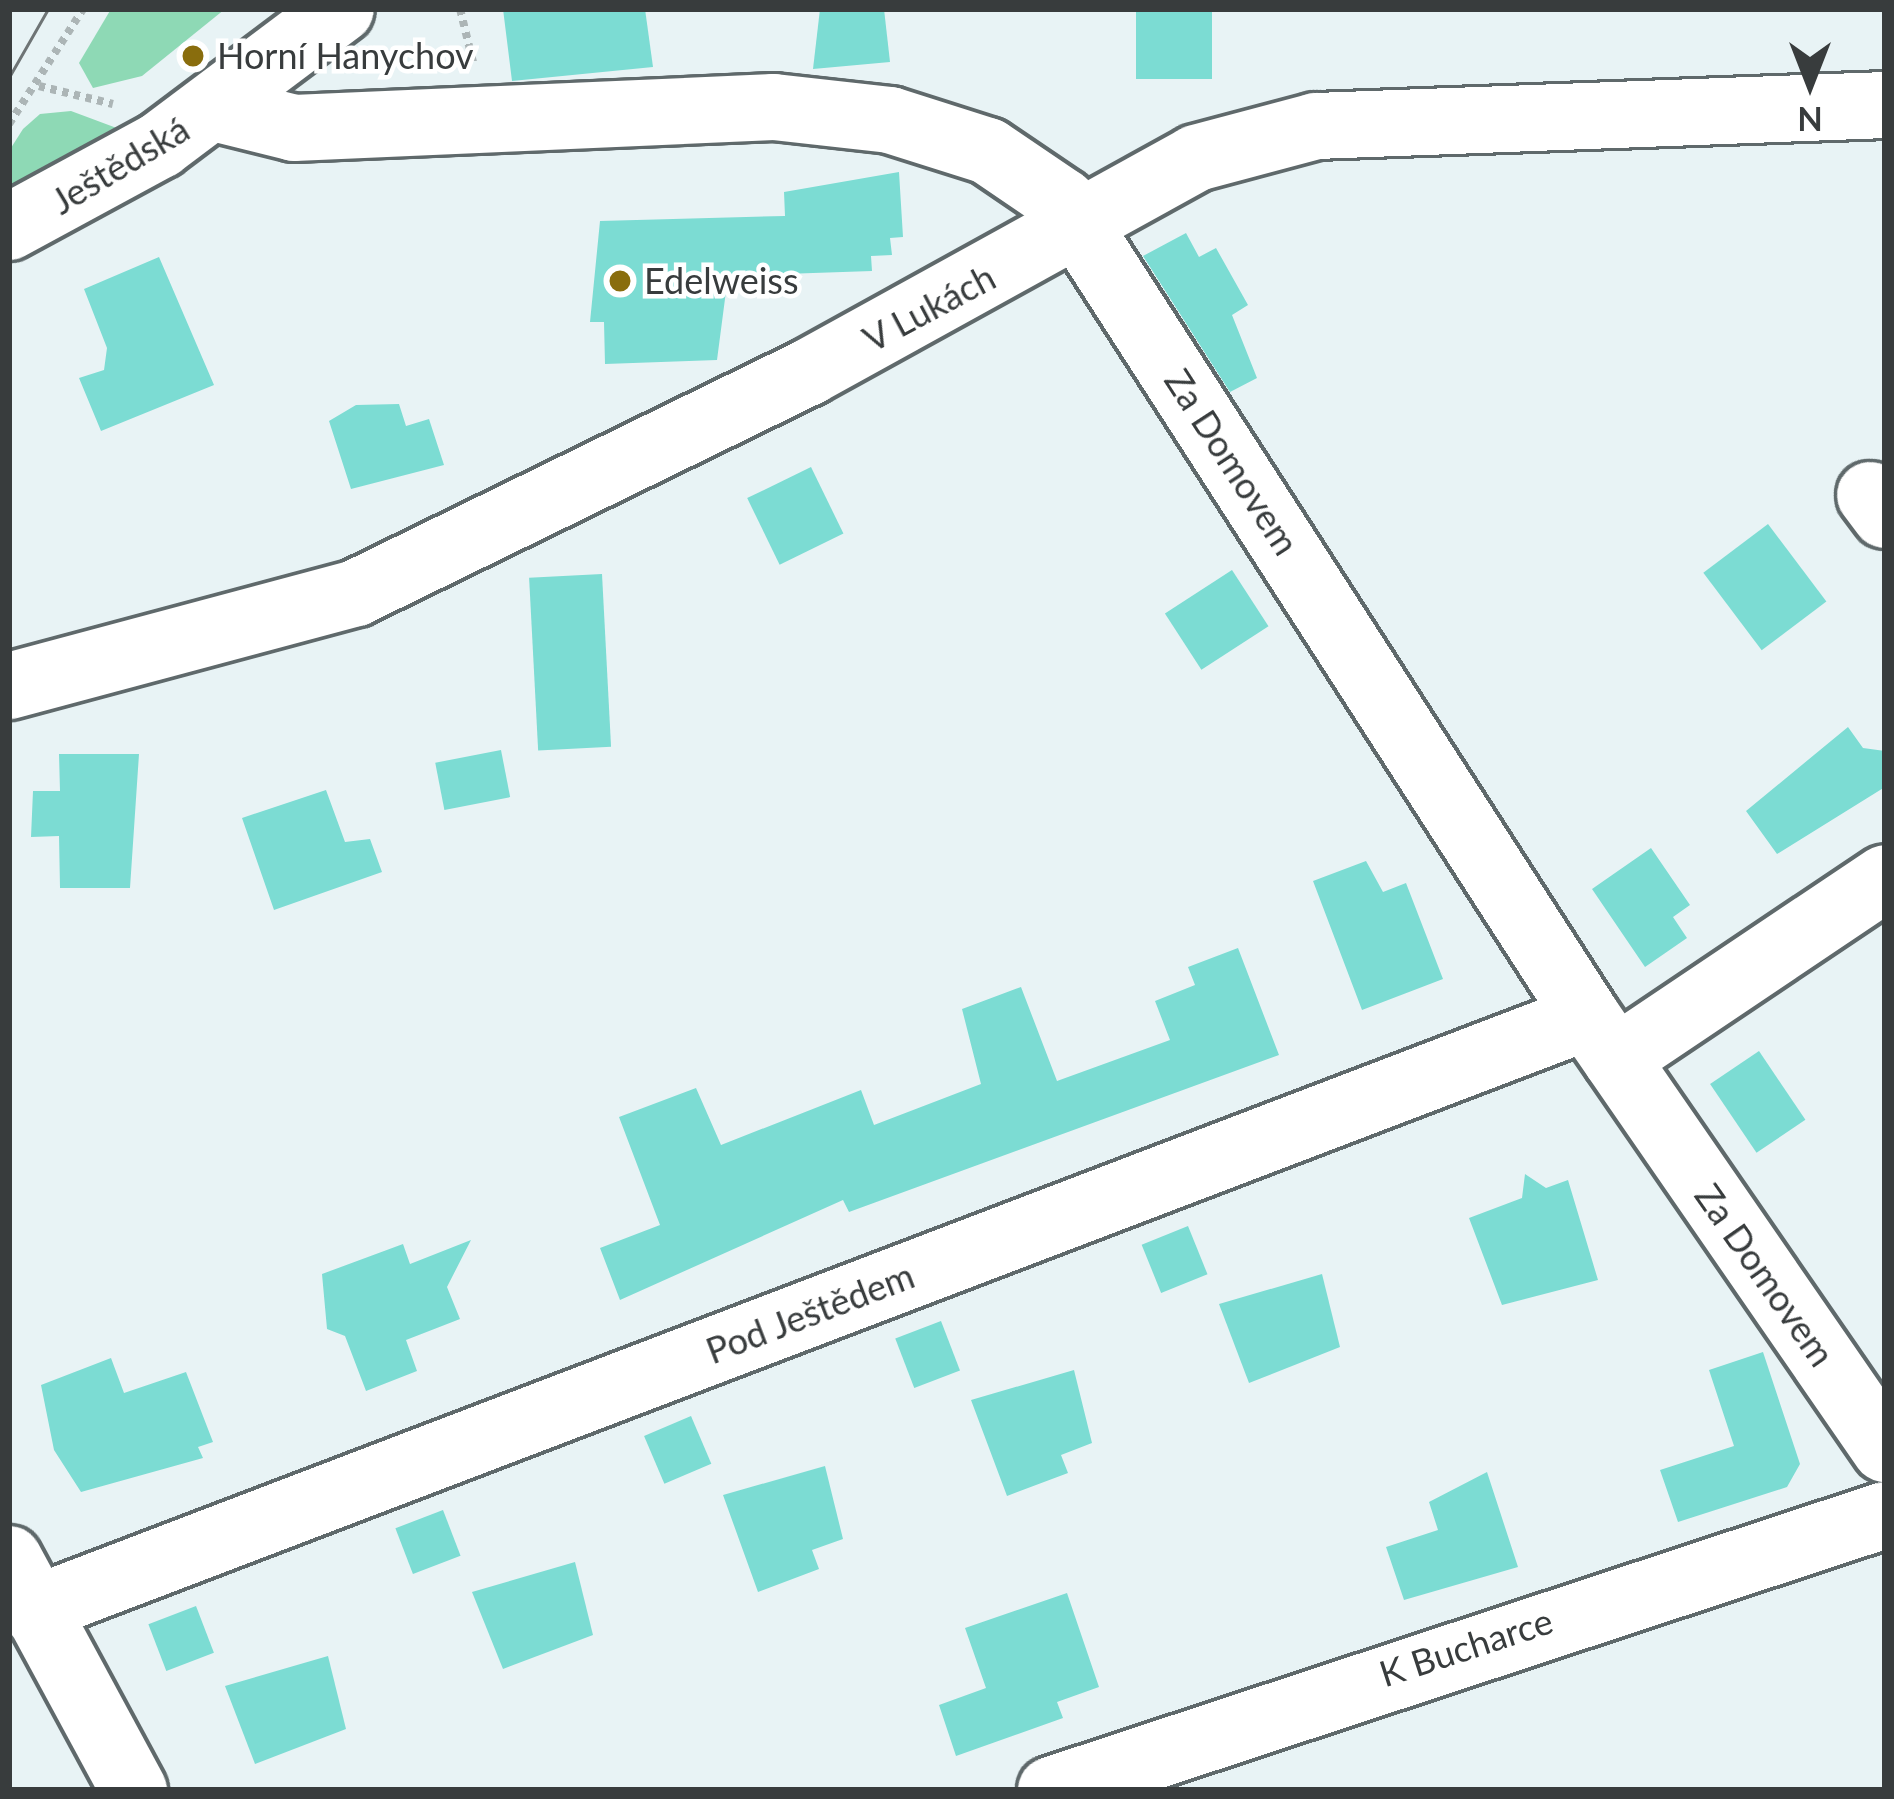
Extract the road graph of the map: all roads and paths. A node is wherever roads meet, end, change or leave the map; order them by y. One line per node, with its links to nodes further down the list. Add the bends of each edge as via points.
1 (83, 9): 3 (path)
2 (341, 9): 6 (street, Ještědská)
3 (39, 86): 4 (path); 7 (path)
4 (136, 105)
5 (1885, 105): 8 (street, V Lukách, via 1316,126 1196,158)
6 (214, 108): 8 (street, Za Domovem, via 294,128 774,106 890,120 988,151); 9 (street, Ještědská)
7 (9, 124)
8 (1077, 221): 10 (street, V Lukách, via 808,372 356,593); 12 (street, Za Domovem)
9 (9, 226)
10 (9, 686)
11 (1885, 878): 12 (street, Pod Ještědem)
12 (1601, 1038): 13 (street, Za Domovem); 15 (street, Pod Ještědem)
13 (1885, 1449)
14 (1885, 1515): 17 (street, K Bucharce)
15 (21, 1585): 16 (street)
16 (134, 1790)
17 (1051, 1790)

